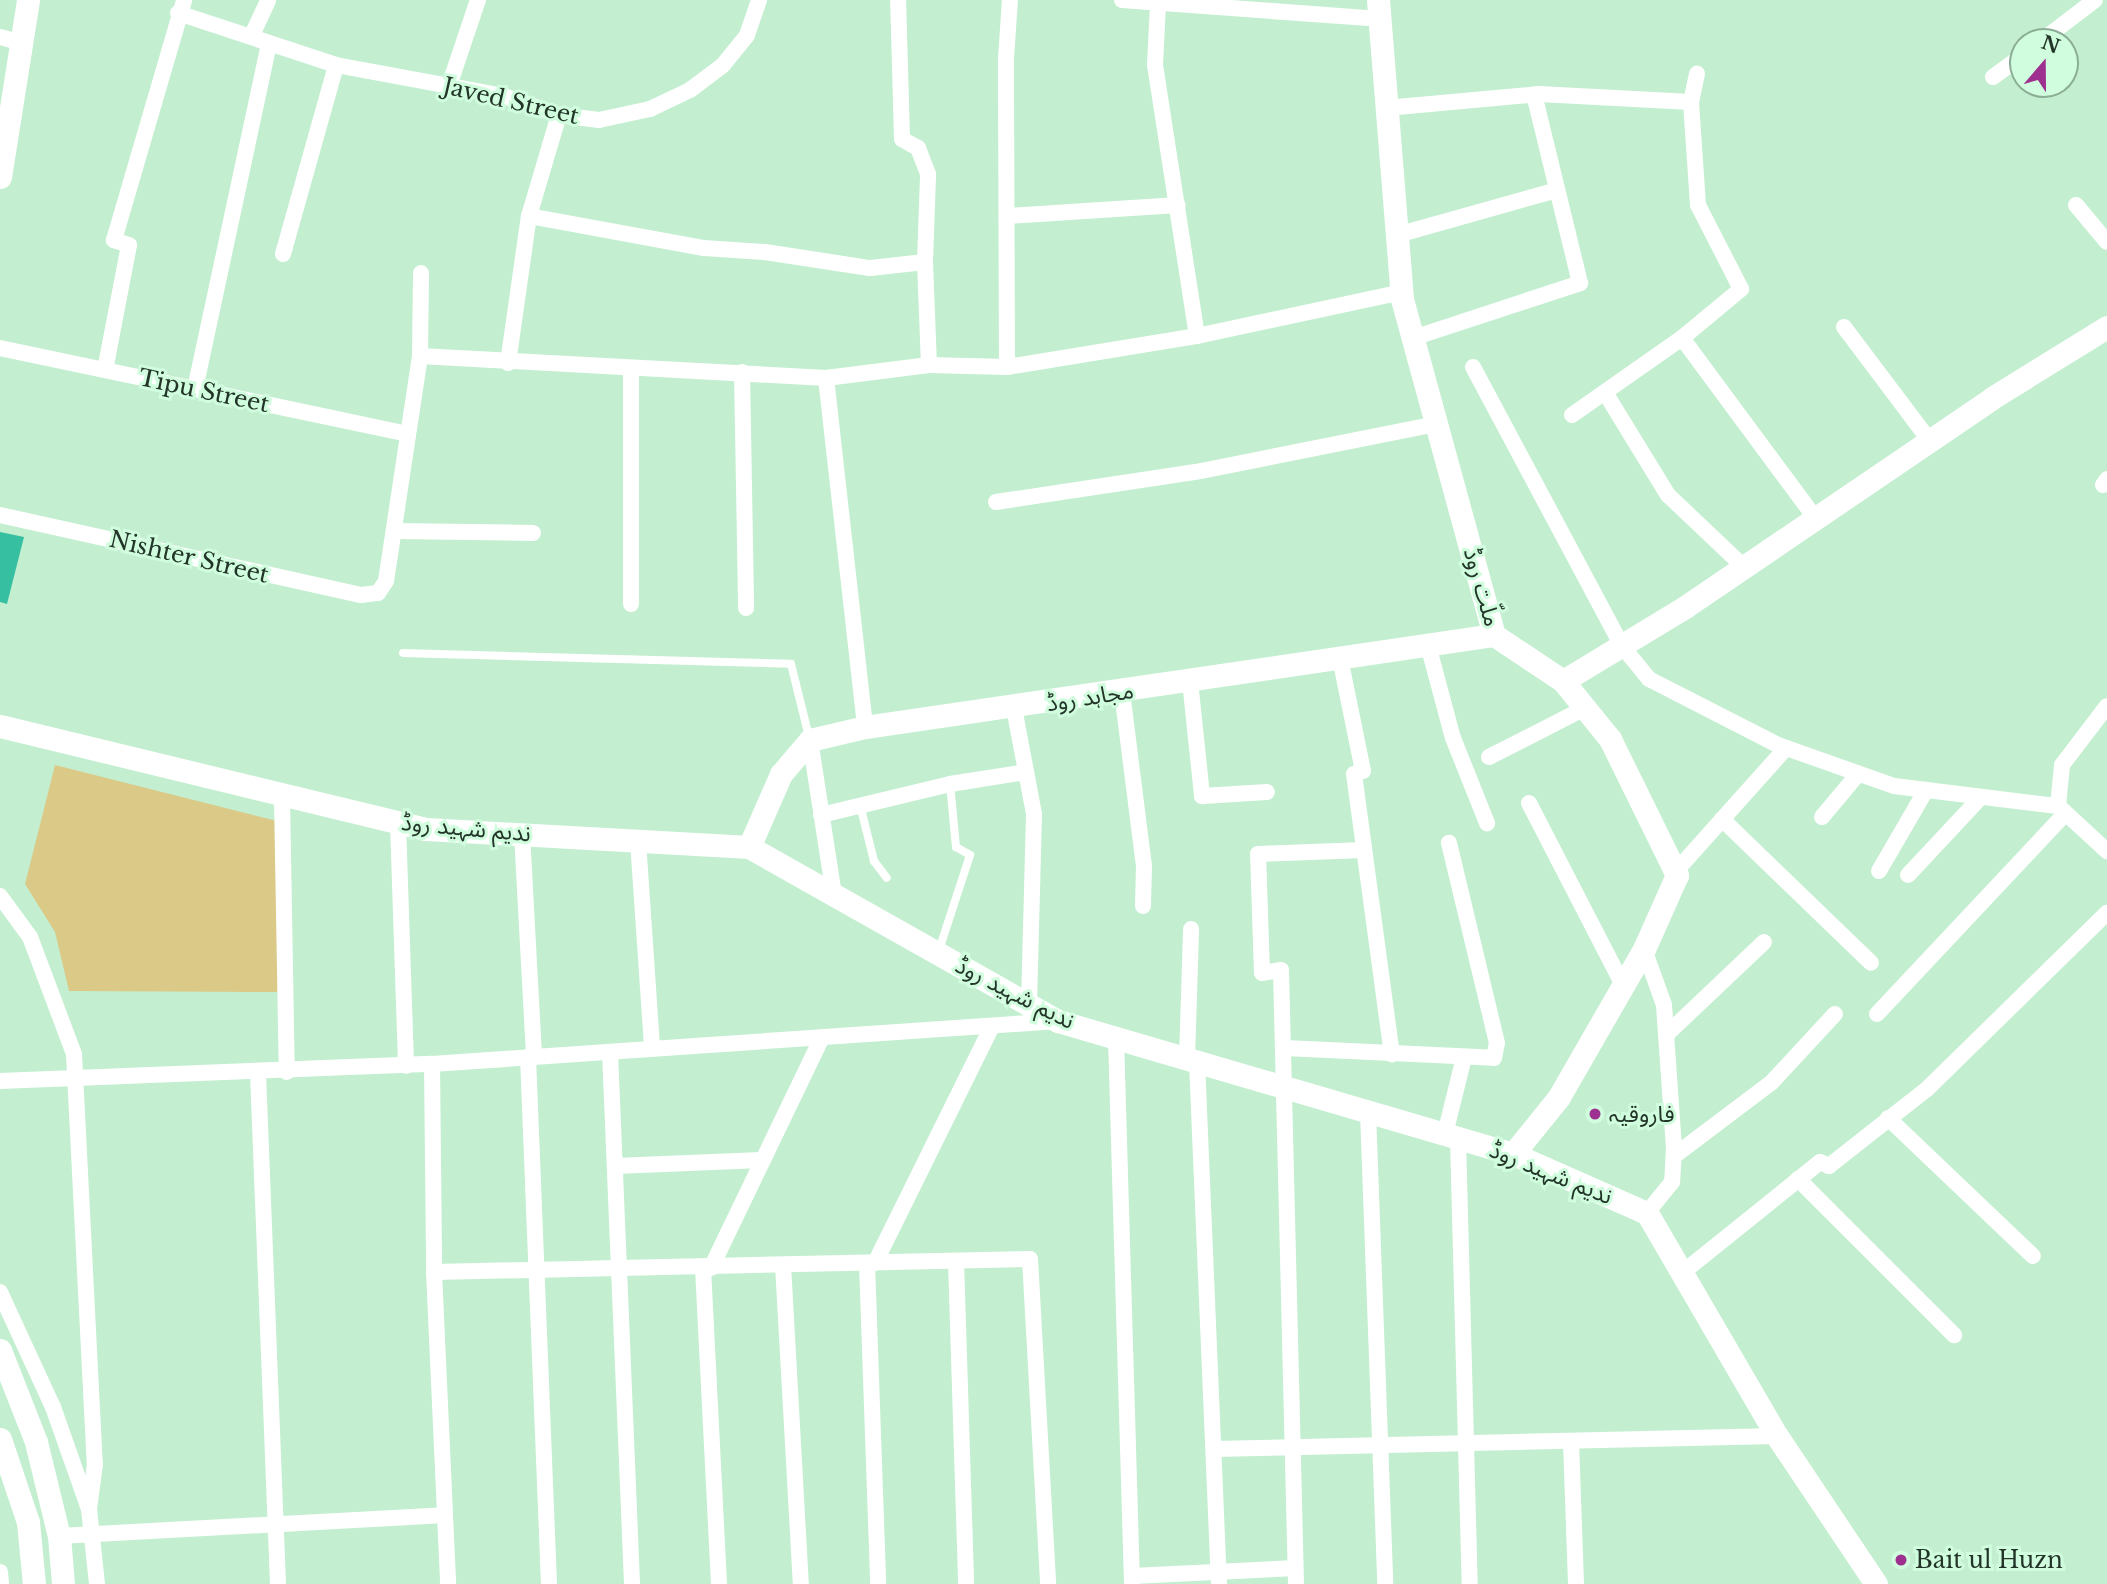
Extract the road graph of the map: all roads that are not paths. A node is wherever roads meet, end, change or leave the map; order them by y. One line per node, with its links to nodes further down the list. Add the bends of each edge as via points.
1 (28, 0): 15 (street)
2 (268, 0): 13 (street)
3 (478, 0): 21 (street)
4 (760, 0): 25 (street, Javed Street, via 747,35 723,65 690,90 650,110 599,120)
5 (898, 0): 38 (street, via 902,139 918,148 928,174)
6 (1010, 0): 33 (street)
7 (2095, 0): 12 (street)
8 (1130, 1): 9 (street)
9 (1158, 5): 11 (street); 29 (street, via 1155,65)
10 (181, 7): 13 (street, Javed Street); 52 (street, via 114,240 129,245)
11 (1378, 10): 24 (street, ملّت روڈ)
12 (2058, 28)
13 (253, 35): 16 (street, Javed Street)
14 (0, 37): 15 (street)
15 (23, 43): 26 (street)
16 (269, 44): 17 (street, Javed Street); 56 (street)
17 (336, 65): 21 (street, Javed Street); 37 (street)
18 (2009, 65): 20 (street)
19 (1697, 74): 23 (street)
20 (1993, 77)
21 (449, 86): 25 (street, Javed Street, via 504,96)
22 (1534, 95): 23 (street); 24 (street); 28 (street)
23 (1691, 102): 45 (street, via 1698,205 1741,289)
24 (1386, 108): 35 (street, ملّت روڈ)
25 (559, 115): 32 (street)
26 (3, 144): 27 (street)
27 (0, 177)
28 (1557, 190): 35 (street); 44 (street, via 1580,284)
29 (1178, 205): 33 (street); 43 (street)
30 (2076, 205): 34 (street)
31 (2107, 215): 34 (street)
32 (529, 216): 38 (street, via 704,248 765,251 870,268); 48 (street)
33 (1007, 216): 50 (street)
34 (2093, 226): 36 (street)
35 (1397, 235): 40 (street, ملّت روڈ)
36 (2107, 242)
37 (284, 254)
38 (925, 262): 49 (street)
39 (421, 273): 47 (street)
40 (1402, 292): 43 (street); 44 (street, ملّت روڈ)
41 (1844, 327): 61 (street)
42 (2107, 327): 61 (street)
43 (1197, 336): 50 (street)
44 (1413, 338): 59 (street, ملّت روڈ)
45 (1682, 338): 57 (street); 64 (street)
46 (0, 348): 52 (street, Tipu Street)
47 (420, 356): 48 (street); 60 (street)
48 (508, 363): 53 (street)
49 (929, 365): 50 (street); 55 (street)
50 (1007, 367)
51 (1473, 367): 72 (street)
52 (105, 370): 56 (street, Tipu Street)
53 (631, 370): 54 (street); 68 (street)
54 (742, 372): 55 (street); 69 (street)
55 (826, 378): 82 (street)
56 (195, 389): 60 (street, Tipu Street)
57 (1606, 394): 58 (street); 67 (street, via 1668,495)
58 (1572, 415)
59 (1436, 424): 62 (street, via 1201,471); 70 (street, ملّت روڈ)
60 (408, 434): 65 (street)
61 (1929, 440): 64 (street)
62 (996, 502)
63 (0, 515): 65 (street, Nishter Street, via 361,595 378,593 386,581)
64 (1815, 518): 67 (street)
65 (394, 531): 66 (street)
66 (533, 533)
67 (1744, 567): 72 (street)
68 (631, 604)
69 (746, 608)
70 (1494, 635): 71 (street, مجاہد روڈ); 76 (street, ملّت روڈ)
71 (1428, 645): 74 (street, مجاہد روڈ); 100 (street, via 1453,738)
72 (1622, 646): 76 (street); 84 (street, via 1649,678)
73 (403, 653): 83 (lane, via 791,664)
74 (1340, 659): 75 (street, مجاہد روڈ); 105 (street, via 1363,771 1354,774)
75 (1190, 681): 77 (street, مجاہد روڈ); 90 (street, via 1202,796)
76 (1563, 681): 80 (street, ملّت روڈ)
77 (1122, 692): 79 (street, مجاہد روڈ); 113 (street, via 1144,865)
78 (2107, 706): 95 (street, via 2062,765)
79 (1014, 708): 82 (street, مجاہد روڈ); 86 (street)
80 (1585, 708): 85 (street); 107 (street, ملّت روڈ, via 1610,739)
81 (0, 726): 92 (street, ندیم شہید روڈ)
82 (865, 727): 83 (street, مجاہد روڈ)
83 (810, 740): 96 (street); 104 (street, via 781,774)
84 (1786, 748): 87 (street); 98 (street)
85 (1489, 757)
86 (1026, 772): 88 (street); 121 (street, via 1034,814)
87 (1858, 774): 89 (street); 97 (street)
88 (950, 784): 94 (street); 118 (lane, via 956,847 970,855)
89 (1926, 790): 91 (street); 108 (street)
90 (1268, 792)
91 (1981, 797): 95 (street); 109 (street)
92 (282, 798): 99 (street, ندیم شہید روڈ); 138 (street)
93 (1529, 803): 120 (street)
94 (860, 805): 96 (street); 110 (lane, via 874,861)
95 (2062, 810): 106 (street); 123 (street)
96 (821, 814): 111 (street)
97 (1822, 817)
98 (1722, 820): 107 (street); 119 (street)
99 (398, 823): 101 (street, ندیم شہید روڈ, via 426,829); 137 (street)
100 (1487, 823)
101 (522, 834): 102 (street, ندیم شہید روڈ); 134 (street)
102 (638, 841): 104 (street, ندیم شہید روڈ); 130 (street)
103 (1449, 843): 133 (street, via 1497,1043 1494,1058)
104 (749, 847): 111 (street, ندیم شہید روڈ)
105 (1364, 850): 129 (street, via 1258,854 1262,974 1281,970); 132 (street)
106 (2107, 851)
107 (1675, 871): 117 (street)
108 (1879, 871)
109 (1908, 875)
110 (887, 878)
111 (834, 895): 118 (street, ندیم شہید روڈ)
112 (0, 896): 140 (street, via 30,937 74,1054)
113 (1143, 906)
114 (2107, 914): 144 (street, via 1927,1089)
115 (1191, 929): 135 (street)
116 (1764, 942): 126 (street)
117 (1644, 949): 120 (street); 126 (street, via 1664,1006)
118 (938, 953): 121 (street, ندیم شہید روڈ)
119 (1871, 963)
120 (1623, 985): 146 (street, via 1559,1097)
121 (1029, 1004): 124 (street, ندیم شہید روڈ)
122 (1835, 1014): 147 (street, via 1771,1083)
123 (1877, 1014)
124 (1058, 1021): 125 (street); 128 (street, ندیم شہید روڈ)
125 (992, 1026): 127 (street); 154 (street)
126 (1666, 1035): 147 (street)
127 (822, 1037): 130 (street); 148 (street)
128 (1116, 1038): 135 (street, ندیم شہید روڈ); 179 (street)
129 (1285, 1048): 132 (street); 142 (street)
130 (652, 1049): 131 (street)
131 (610, 1052): 134 (street); 149 (street)
132 (1392, 1054): 133 (street)
133 (1464, 1056): 145 (street)
134 (531, 1057): 136 (street); 159 (street)
135 (1192, 1060): 142 (street, ندیم شہید روڈ); 170 (street)
136 (432, 1064): 137 (street); 158 (street)
137 (407, 1066): 138 (street)
138 (287, 1072): 139 (street)
139 (258, 1073): 140 (street); 173 (street)
140 (75, 1076): 141 (street); 171 (street, via 95,1464)
141 (0, 1081)
142 (1287, 1088): 143 (street, ندیم شہید روڈ); 169 (street)
143 (1368, 1111): 145 (street, ندیم شہید روڈ); 168 (street)
144 (1888, 1118): 150 (street, via 1829,1166 1820,1162); 152 (street)
145 (1451, 1136): 146 (street, ندیم شہید روڈ); 167 (street)
146 (1513, 1154): 151 (street, ندیم شہید روڈ)
147 (1674, 1156): 151 (street, via 1672,1182)
148 (762, 1160): 149 (street); 156 (street)
149 (615, 1167): 157 (street)
150 (1798, 1179): 160 (street); 162 (street, via 1902,1288)
151 (1647, 1213): 160 (street)
152 (2033, 1256)
153 (956, 1261): 154 (street); 191 (street); 192 (street, via 1030,1259)
154 (871, 1263): 155 (street); 190 (street)
155 (783, 1265): 156 (street); 189 (street)
156 (707, 1268): 157 (street); 188 (street)
157 (619, 1270): 159 (street); 187 (street)
158 (434, 1272): 159 (street); 172 (street)
159 (537, 1272): 186 (street)
160 (1682, 1273): 164 (street)
161 (0, 1292): 171 (street, via 53,1407)
162 (1954, 1335)
163 (0, 1350): 175 (street, via 25,1407)
164 (1777, 1436): 166 (street); 196 (street)
165 (0, 1438): 181 (street, via 28,1522)
166 (1571, 1441): 167 (street); 195 (street)
167 (1466, 1443): 168 (street); 194 (street)
168 (1381, 1445): 169 (street); 193 (street)
169 (1293, 1447): 170 (street); 177 (street)
170 (1214, 1449): 178 (street)
171 (89, 1509): 174 (street)
172 (444, 1516): 173 (street); 185 (street)
173 (276, 1525): 174 (street); 184 (street)
174 (93, 1534): 175 (street); 183 (street)
175 (60, 1536): 182 (street)
176 (0, 1572): 180 (street)
177 (1295, 1576): 178 (street)
178 (1219, 1578): 179 (street)
179 (1132, 1580)
180 (1, 1584)
181 (34, 1584)
182 (63, 1584)
183 (97, 1584)
184 (278, 1584)
185 (448, 1584)
186 (549, 1584)
187 (632, 1584)
188 (719, 1584)
189 (800, 1584)
190 (878, 1584)
191 (966, 1584)
192 (1048, 1584)
193 (1385, 1584)
194 (1470, 1584)
195 (1576, 1584)
196 (1876, 1584)

